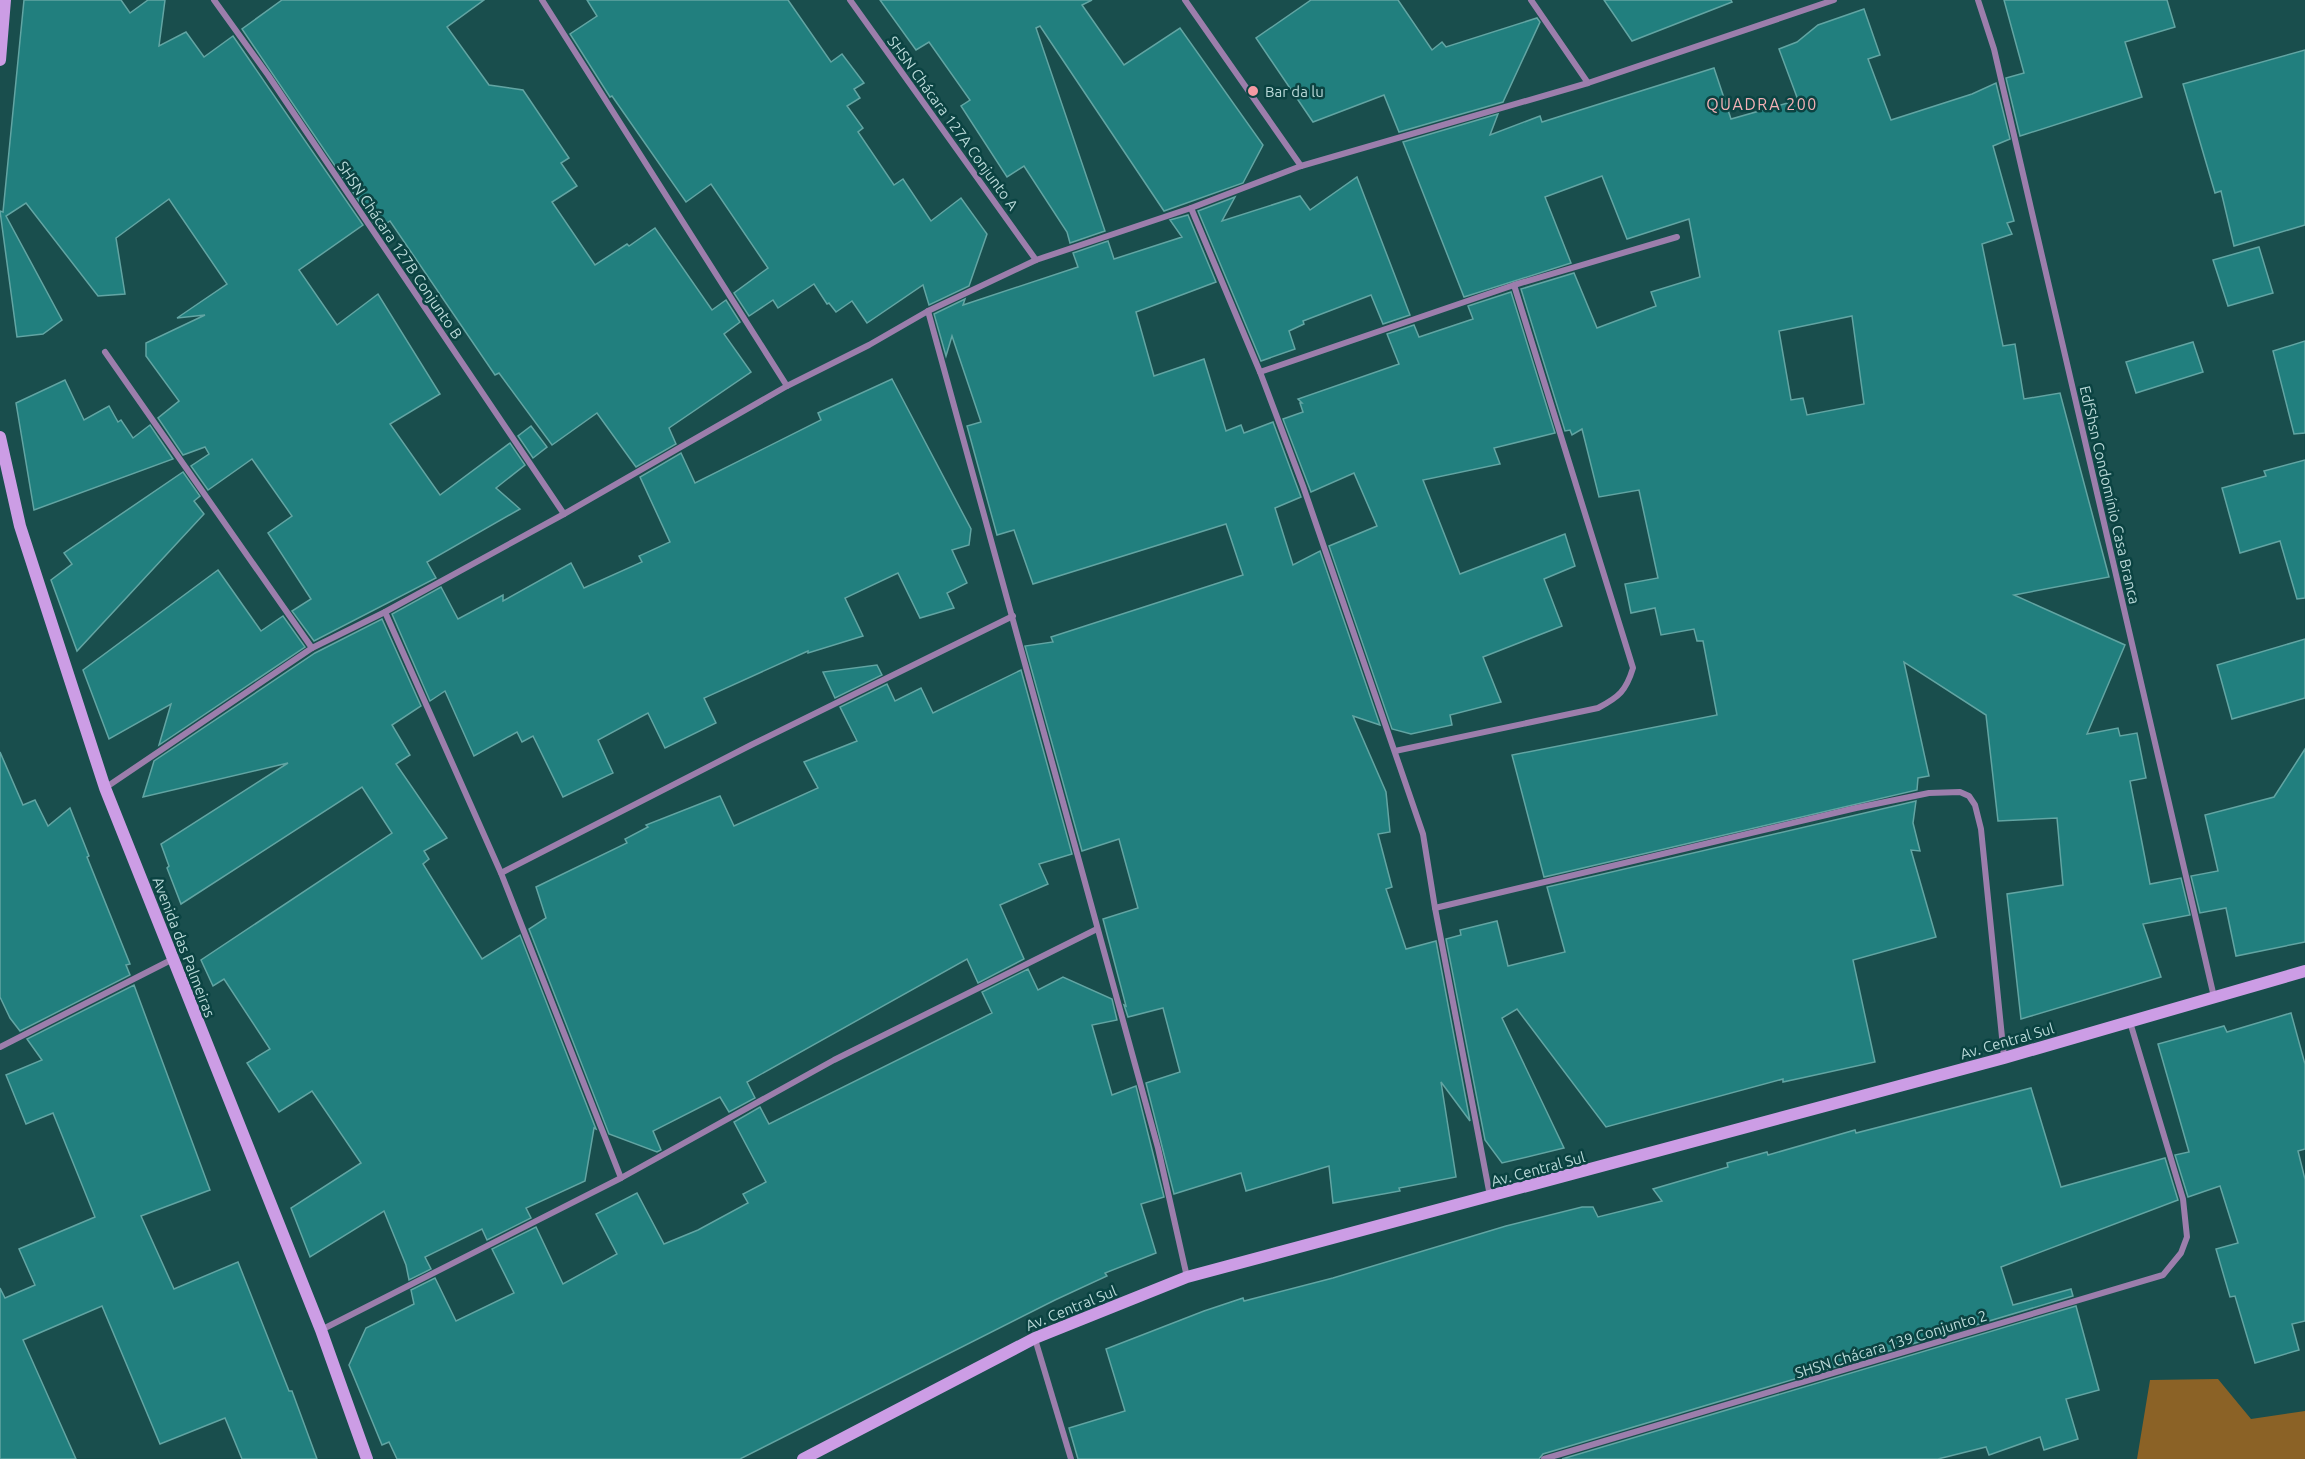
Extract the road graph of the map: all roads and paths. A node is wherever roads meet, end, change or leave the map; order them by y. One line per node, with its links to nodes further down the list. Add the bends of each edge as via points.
1 (5, 0): 9 (street)
2 (214, 0): 21 (street, SHSN Chácara 127B Conjunto B)
3 (542, 0): 19 (street)
4 (850, 0): 14 (street, SHSN Chácara 127A Conjunto A)
5 (1185, 0): 11 (street)
6 (1531, 0): 10 (street)
7 (1834, 0): 10 (street)
8 (1978, 0): 32 (street, EdfShsn Condomínio Casa Branca, via 1994,49)
9 (0, 60)
10 (1588, 83): 11 (street)
11 (1301, 166): 12 (street)
12 (1191, 208): 14 (street); 18 (street)
13 (1677, 237): 15 (street)
14 (1036, 260): 16 (street)
15 (1514, 285): 18 (street); 25 (street, via 1633,668 1628,685 1616,699 1598,708)
16 (928, 311): 19 (street); 23 (street)
17 (105, 352): 24 (street)
18 (1260, 372): 25 (street)
19 (786, 386): 21 (street)
20 (0, 437): 26 (street, Avenida das Palmeiras, via 20,526)
21 (564, 514): 22 (street)
22 (385, 612): 24 (street); 27 (street)
23 (1013, 616): 27 (street); 29 (street)
24 (312, 648): 26 (street)
25 (1395, 751): 28 (street, via 1423,834)
26 (105, 788): 30 (street, Avenida das Palmeiras)
27 (501, 873): 36 (street)
28 (1435, 908): 35 (street, via 1856,807 1929,793 1960,792 1969,796 1981,829); 37 (street)
29 (1097, 929): 36 (street, via 834,1060); 38 (street, via 1158,1148)
30 (174, 959): 34 (street); 39 (street, Avenida das Palmeiras)
31 (2305, 971): 32 (street, Av. Central Sul)
32 (2214, 997): 33 (street, Av. Central Sul)
33 (2130, 1022): 35 (street, Av. Central Sul); 44 (street, SHSN Chácara 139 Conjunto 2, via 2183,1199 2187,1237 2181,1253 2163,1275)
34 (0, 1047)
35 (2004, 1058): 37 (street, Av. Central Sul)
36 (621, 1178): 39 (street)
37 (1491, 1197): 38 (street, Av. Central Sul)
38 (1187, 1277): 40 (street, Av. Central Sul)
39 (321, 1330): 41 (street, Avenida das Palmeiras)
40 (1035, 1338): 42 (street, Av. Central Sul); 43 (street)
41 (367, 1459)
42 (803, 1459)
43 (1071, 1459)
44 (1544, 1459)

